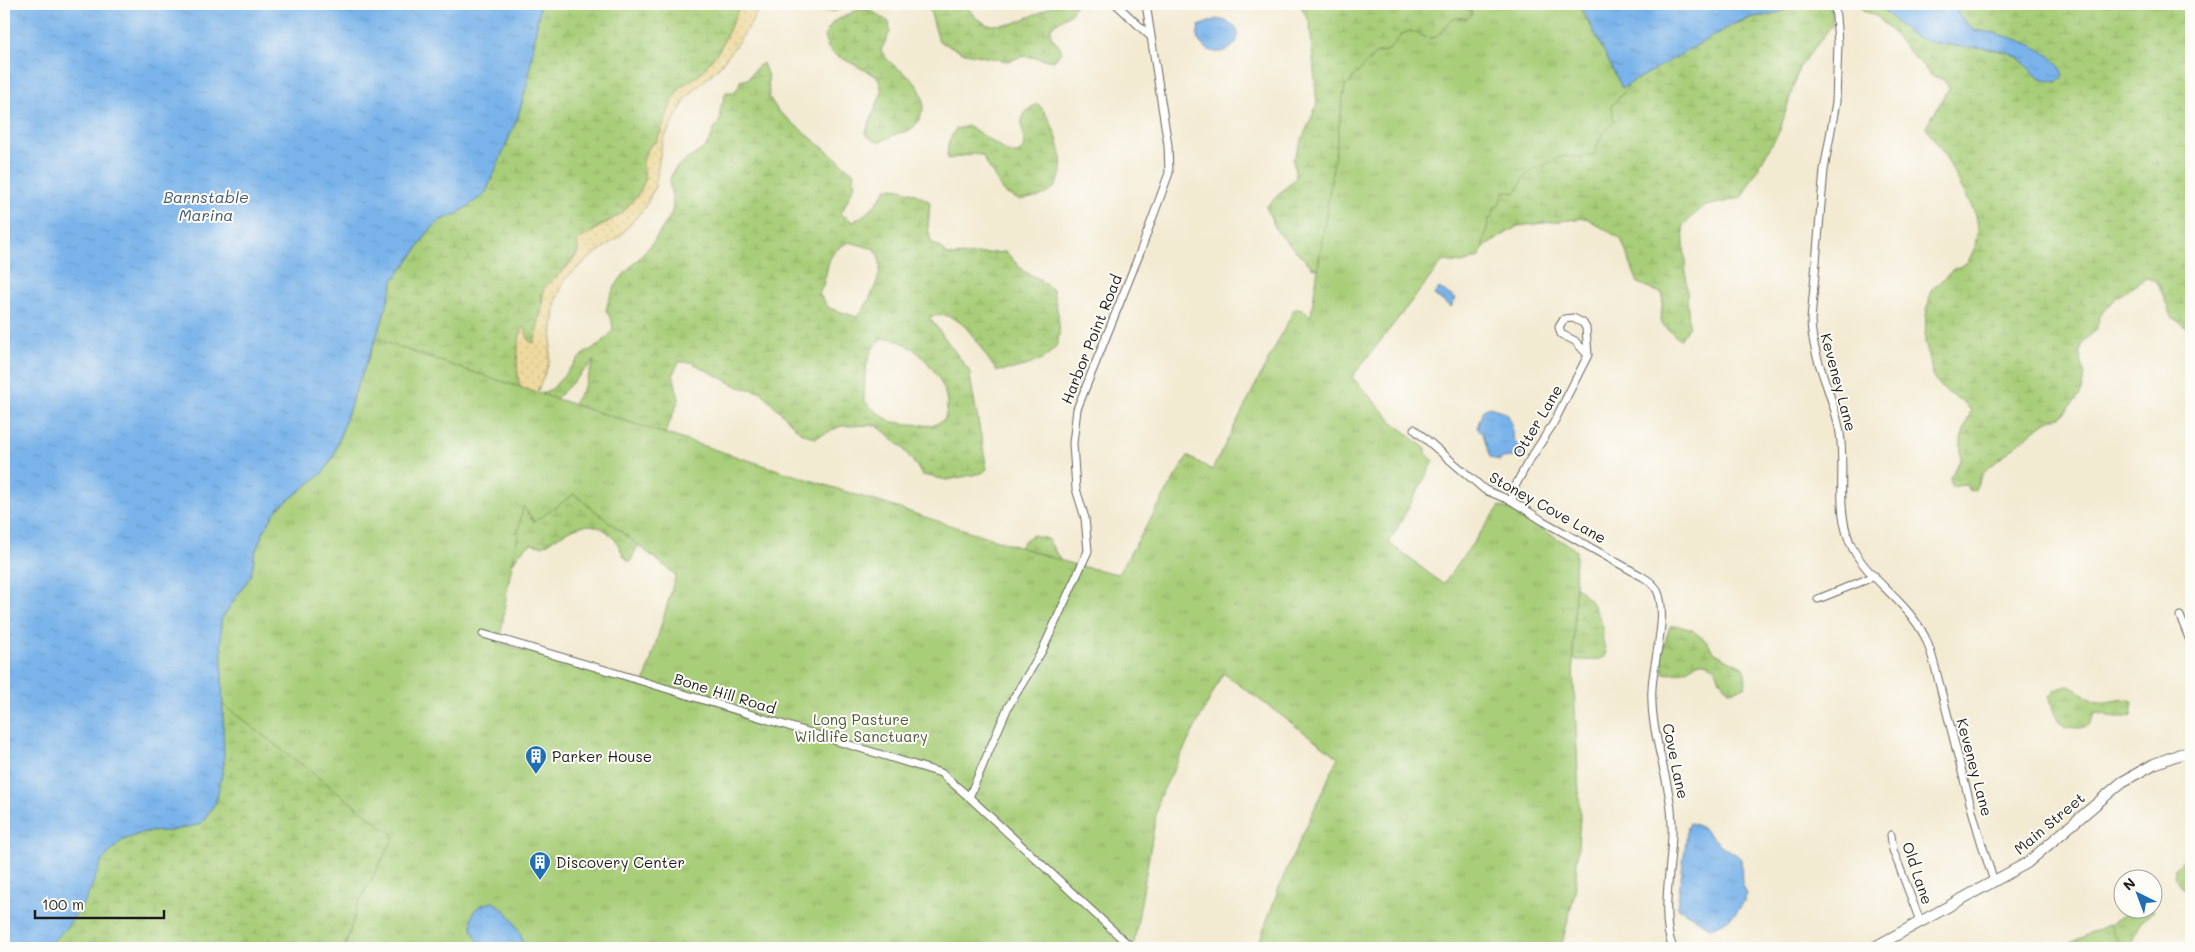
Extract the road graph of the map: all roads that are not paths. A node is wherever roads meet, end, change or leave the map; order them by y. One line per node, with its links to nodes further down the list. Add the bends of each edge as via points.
1 (1116, 4): 4 (street)
2 (1146, 4): 4 (street, Harbor Point Road)
3 (1835, 4): 8 (street, Keveney Lane, via 1838,43 1836,102 1820,208 1812,340 1840,432 1845,526 1854,551)
4 (1151, 37): 15 (street, Harbor Point Road, via 1170,173 1077,409 1072,443 1076,489 1085,518 1088,551 1042,650 1008,707)
5 (1588, 355): 5 (street, via 1583,323 1574,318 1564,320 1559,327 1561,334 1575,341); 7 (street, Otter Lane, via 1553,424 1514,488)
6 (1414, 429): 7 (street, Stoney Cove Lane, via 1485,490)
7 (1512, 501): 9 (street, Stoney Cove Lane)
8 (1875, 576): 10 (street); 17 (street, Keveney Lane, via 1903,604 1924,637)
9 (1651, 583): 21 (street, Cove Lane, via 1660,599 1661,613 1651,700 1672,810 1667,914)
10 (1818, 599)
11 (2180, 616): 13 (street)
12 (483, 634): 15 (street, Bone Hill Road, via 941,773)
13 (2191, 643)
14 (2191, 750): 17 (main road, Main Street, via 2154,764 2122,782 2036,855)
15 (969, 796): 20 (street, Bone Hill Road)
16 (1891, 835): 18 (street, Old Lane, via 1895,857)
17 (1994, 881): 18 (main road, Main Street)
18 (1920, 921): 19 (main road, Main Street)
19 (1888, 944): 22 (main road, Main Street)
20 (1132, 948)
21 (1673, 948)
22 (1873, 948)

